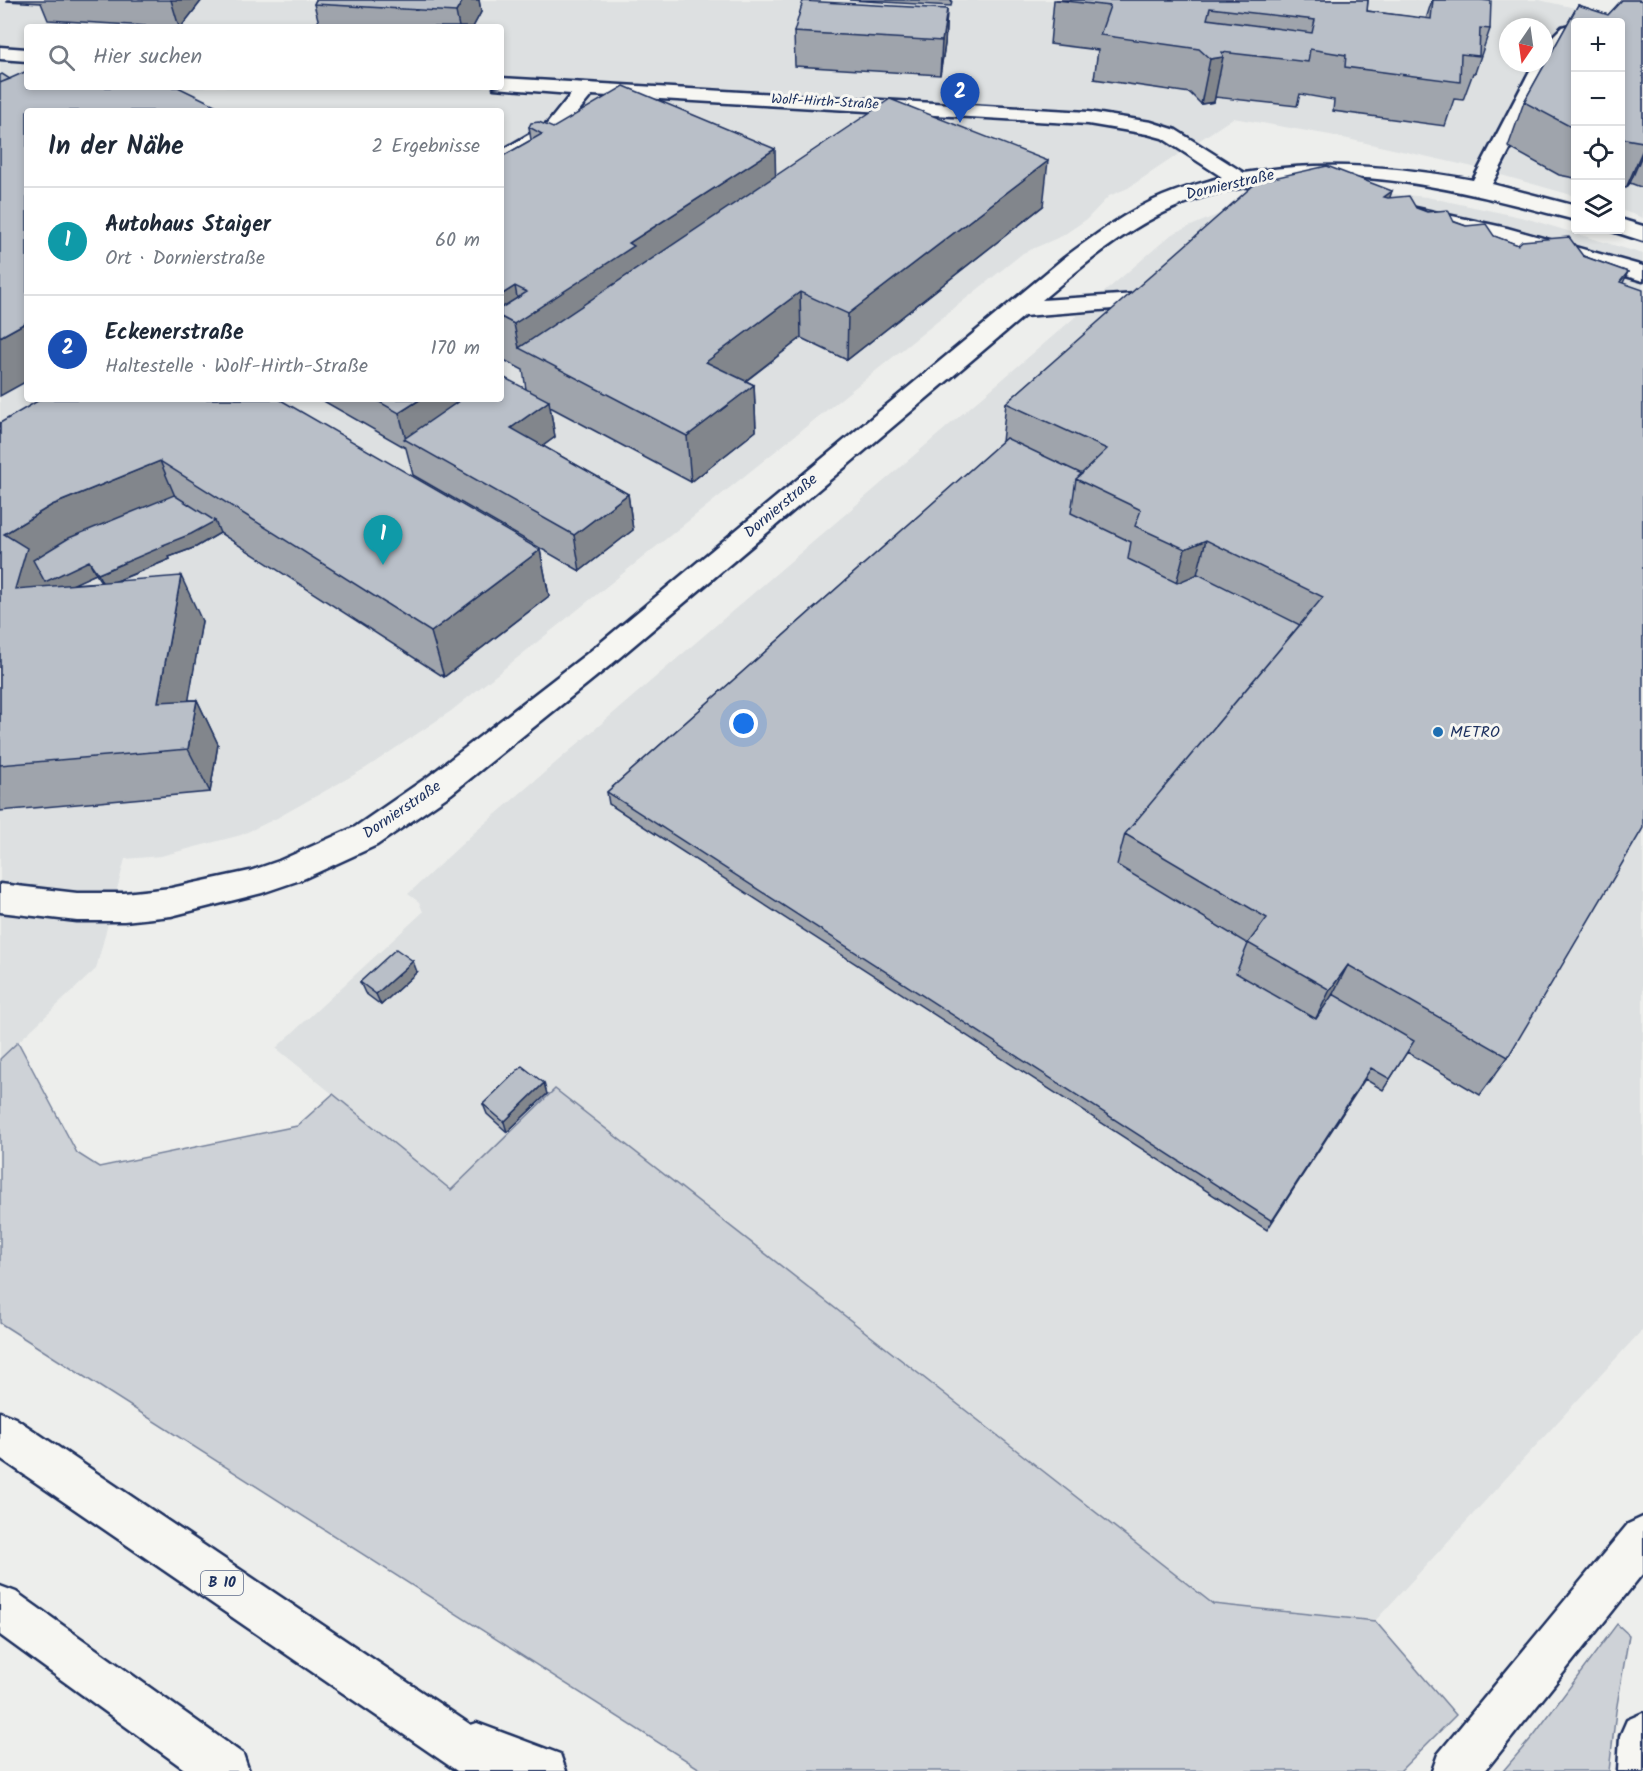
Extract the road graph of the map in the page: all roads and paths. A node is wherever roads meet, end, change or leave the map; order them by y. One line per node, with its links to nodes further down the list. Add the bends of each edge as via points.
1 (1571, 31): 8 (main road, via 1552,48)
2 (0, 53): 3 (main road)
3 (24, 55)
4 (504, 84): 5 (main road, Wolf-Hirth-Straße)
5 (586, 90): 6 (main road, via 554,128); 7 (main road, Wolf-Hirth-Straße, via 1088,118 1169,134)
6 (504, 158)
7 (1242, 180): 8 (main road, Dornierstraße, via 1332,171 1427,178); 15 (main road, Dornierstraße, via 1185,195 1131,220 1072,263)
8 (1480, 187): 10 (main road, Dornierstraße)
9 (1392, 211): 14 (main road, via 1449,220 1541,243)
10 (1571, 212)
11 (1625, 228): 12 (main road)
12 (1643, 234)
13 (1177, 269): 15 (main road, via 1143,301)
14 (1643, 274)
15 (1020, 309): 16 (main road, Dornierstraße, via 603,656 440,786 366,836 250,884 171,902 78,907)
16 (0, 898)
17 (0, 1433): 20 (main road, B 10)
18 (1643, 1539): 25 (main road)
19 (0, 1608): 22 (main road)
20 (444, 1734): 23 (main road, B 10); 24 (main road)
21 (1643, 1736): 26 (main road)
22 (226, 1771)
23 (498, 1771)
24 (543, 1771)
25 (1455, 1771)
26 (1641, 1771)

